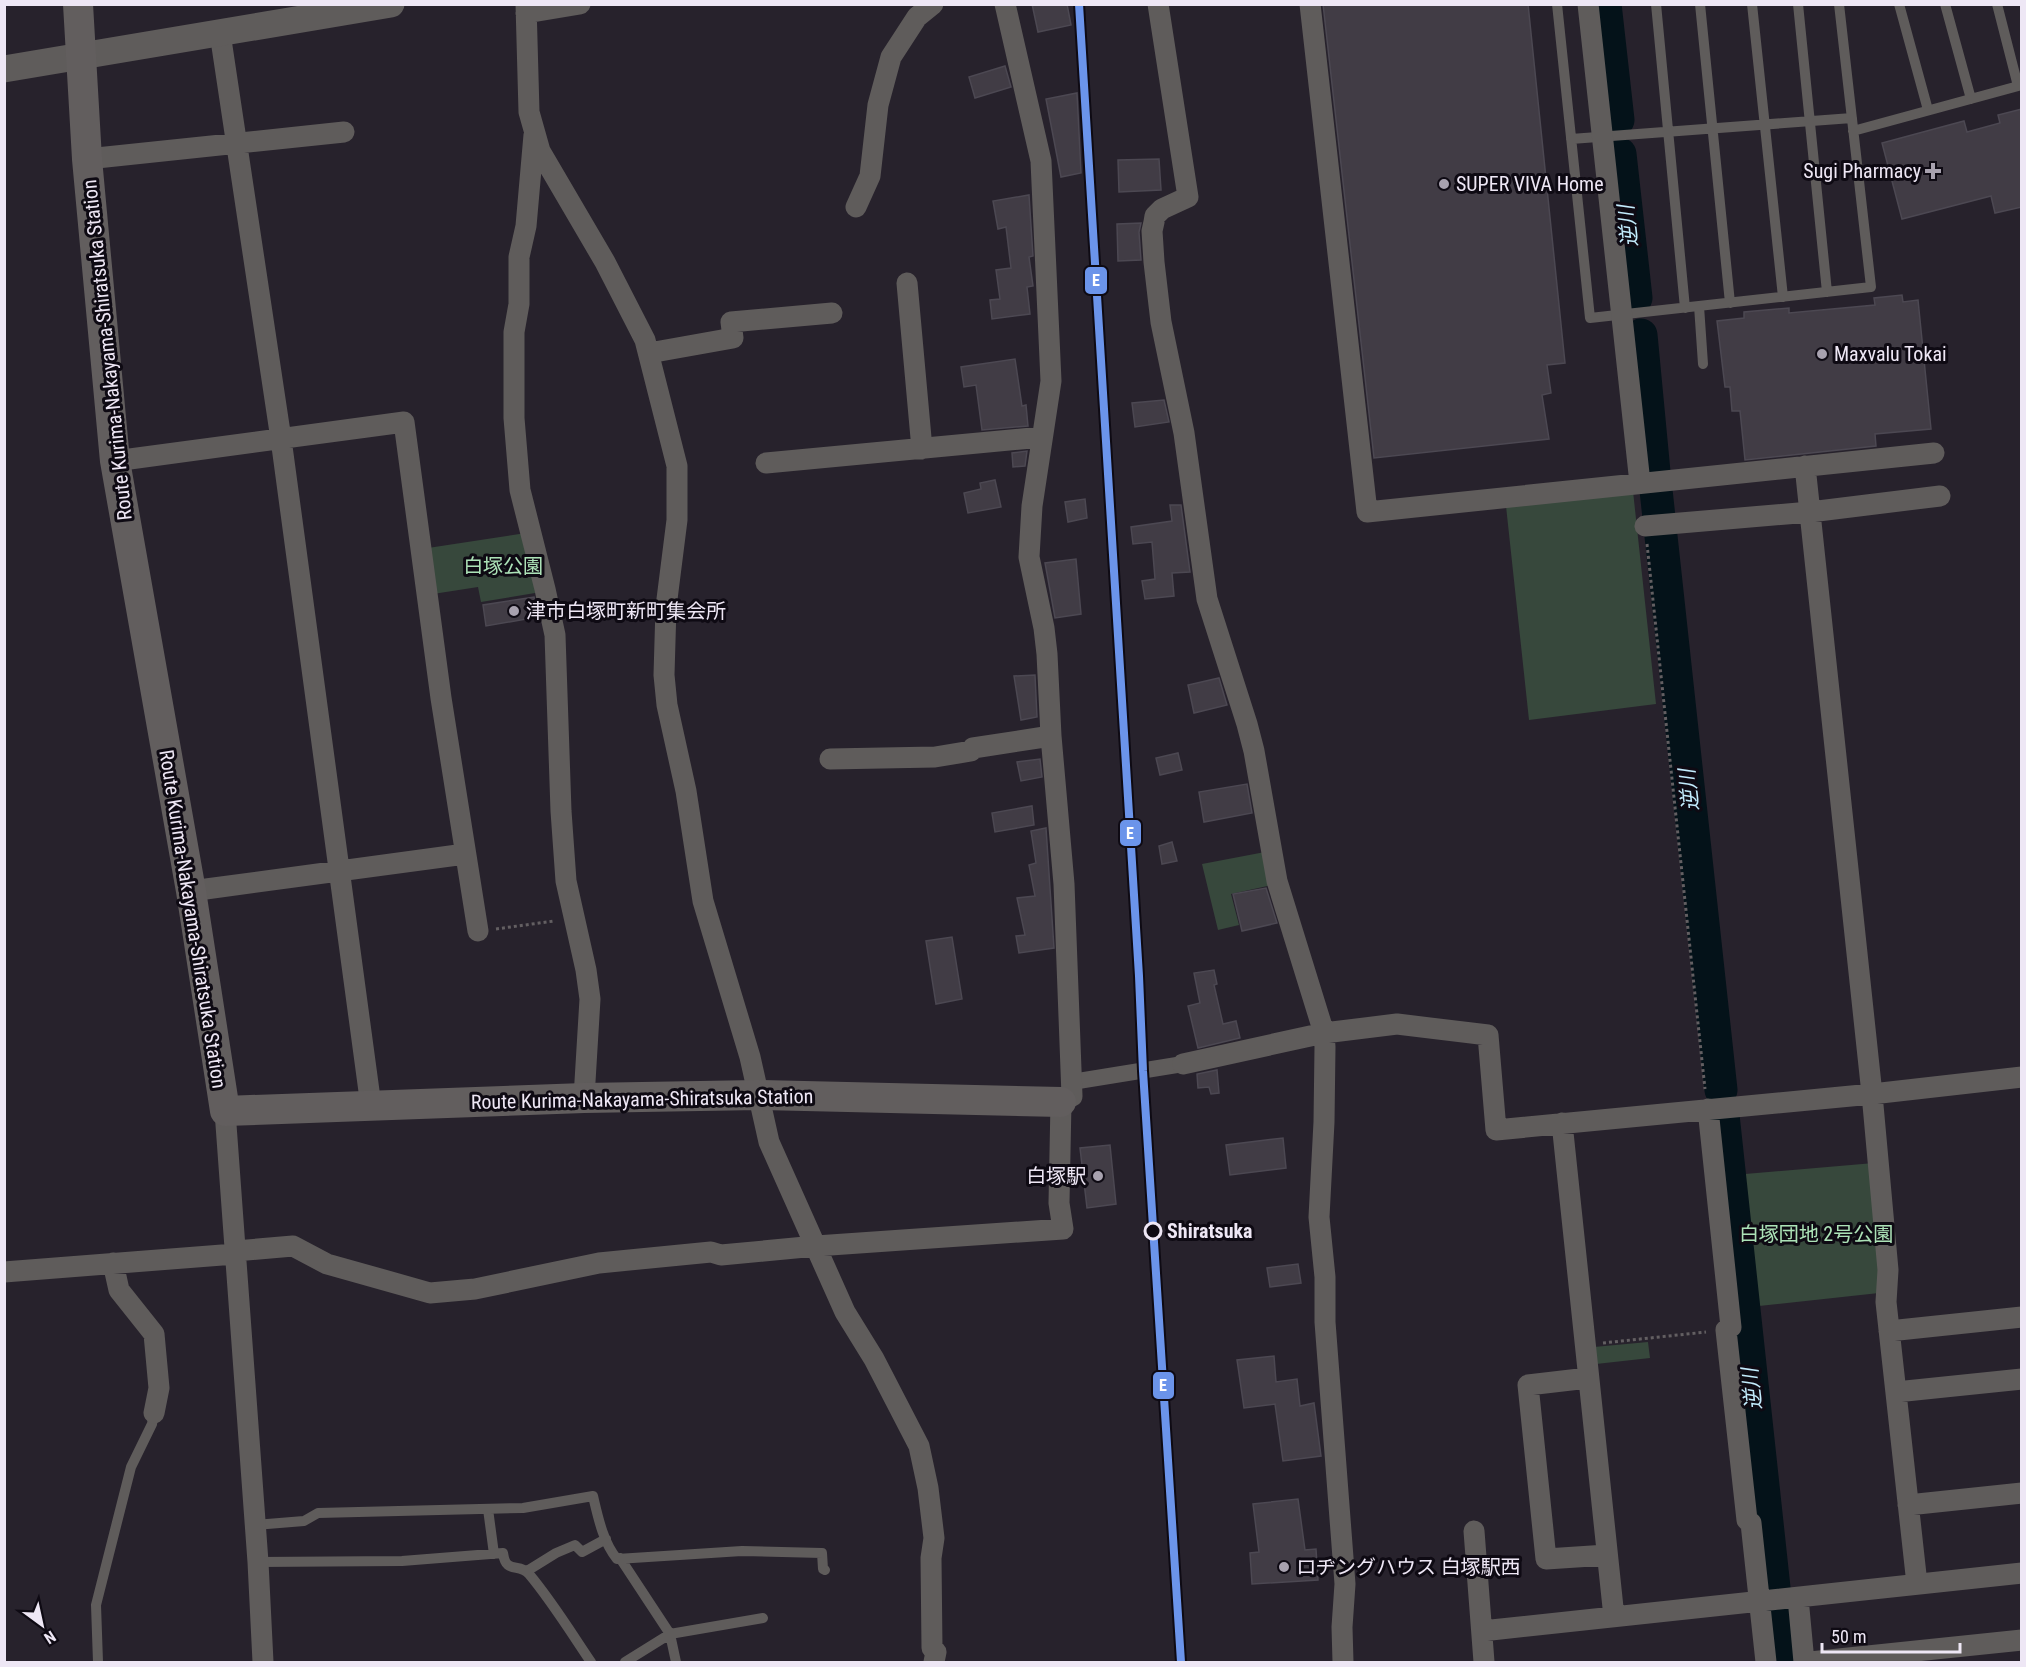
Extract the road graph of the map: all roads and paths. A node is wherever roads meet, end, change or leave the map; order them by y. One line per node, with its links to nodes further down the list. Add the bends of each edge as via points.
1 (78, 4): 20 (main road, Route Kurima-Nakayama-Shiratsuka Station)
2 (391, 4): 19 (street)
3 (580, 4): 18 (street)
4 (933, 4): 37 (street, via 917,17 891,57 878,105 870,176)
5 (1005, 4): 48 (street, via 1041,161 1051,381)
6 (1158, 4): 66 (street, via 1188,196 1155,216 1152,231 1161,322 1184,433 1207,599 1247,724 1277,882)
7 (1310, 4): 55 (street, via 1367,512)
8 (1557, 4): 34 (lane)
9 (1588, 4): 33 (street)
10 (1656, 4): 32 (lane)
11 (1700, 4): 28 (lane)
12 (1752, 4): 27 (lane)
13 (1798, 4): 26 (lane)
14 (1839, 4): 25 (lane)
15 (1899, 4): 24 (lane)
16 (1945, 4): 23 (lane)
17 (1997, 4): 22 (lane)
18 (526, 9): 29 (street, via 529,112)
19 (220, 33): 20 (street); 35 (street)
20 (82, 56): 21 (street); 36 (main road, Route Kurima-Nakayama-Shiratsuka Station)
21 (4, 69)
22 (2020, 85): 23 (lane)
23 (1971, 99): 24 (lane)
24 (1928, 110): 30 (lane)
25 (1852, 118): 26 (lane); 30 (lane)
26 (1810, 121): 27 (lane); 39 (lane)
27 (1765, 124): 28 (lane); 40 (lane)
28 (1712, 128): 32 (lane); 41 (lane)
29 (535, 131): 46 (street, via 540,151 605,262); 64 (street, via 519,257 514,418 520,490 555,635 561,811 566,881)
30 (1853, 131): 39 (lane, via 1871,286)
31 (344, 132): 35 (street)
32 (1668, 132): 33 (lane); 43 (lane)
33 (1610, 136): 34 (lane); 45 (street)
34 (1571, 139): 45 (lane, via 1590,318)
35 (237, 143): 36 (street); 49 (street)
36 (87, 159): 52 (main road, Route Kurima-Nakayama-Shiratsuka Station)
37 (856, 207)
38 (907, 283): 50 (street)
39 (1827, 292): 40 (lane)
40 (1783, 297): 41 (lane)
41 (1730, 303): 42 (lane)
42 (1699, 306): 43 (lane); 47 (lane)
43 (1685, 308): 45 (lane)
44 (832, 313): 46 (street, via 731,322 734,338)
45 (1630, 314): 55 (street)
46 (649, 353): 71 (street, via 677,466 677,520 664,623 667,705 686,791 703,902)
47 (1703, 364)
48 (1042, 437): 50 (street); 59 (street, via 1029,557 1044,628)
49 (281, 439): 52 (street); 61 (street, via 404,423); 62 (street)
50 (922, 449): 53 (street)
51 (1934, 453): 54 (street)
52 (115, 461): 63 (main road, Route Kurima-Nakayama-Shiratsuka Station)
53 (766, 463)
54 (1805, 466): 55 (street); 57 (street)
55 (1640, 483)
56 (1940, 496): 57 (street)
57 (1810, 512): 58 (street); 70 (street)
58 (1646, 526): 74 (path)
59 (1051, 736): 60 (street, via 935,757); 69 (street, via 1064,884)
60 (830, 759)
61 (465, 854): 62 (street); 65 (street)
62 (339, 870): 63 (street); 73 (street)
63 (191, 891): 75 (main road, Route Kurima-Nakayama-Shiratsuka Station)
64 (574, 918): 65 (path); 72 (street, via 590,999)
65 (478, 931)
66 (1323, 1033): 67 (street); 76 (street, via 1397,1024 1488,1035 1496,1130); 116 (street, via 1319,1217 1345,1584)
67 (1183, 1064): 69 (street)
68 (2022, 1077): 70 (street)
69 (1066, 1092): 71 (main road, Route Kurima-Nakayama-Shiratsuka Station); 77 (street, via 1059,1203 1063,1229)
70 (1872, 1094): 74 (street); 83 (street, via 1888,1270)
71 (758, 1095): 72 (main road, Route Kurima-Nakayama-Shiratsuka Station); 77 (street, via 769,1142)
72 (584, 1098): 73 (main road, Route Kurima-Nakayama-Shiratsuka Station)
73 (371, 1106): 75 (main road, Route Kurima-Nakayama-Shiratsuka Station)
74 (1708, 1109): 76 (street); 82 (street, via 1731,1327)
75 (225, 1111): 78 (street)
76 (1562, 1123): 84 (street)
77 (816, 1246): 78 (street, via 599,1263 430,1293 327,1264 293,1246); 115 (street, via 844,1312 874,1359 922,1458 934,1539 930,1558)
78 (235, 1252): 79 (street); 92 (street)
79 (113, 1263): 80 (street); 88 (street, via 119,1290 154,1334 159,1388)
80 (4, 1272)
81 (2022, 1317): 83 (street)
82 (1726, 1330): 84 (path); 104 (street, via 1747,1520 1751,1523)
83 (1889, 1331): 87 (street)
84 (1585, 1345): 85 (street)
85 (1588, 1378): 96 (street); 96 (street, via 1528,1385 1546,1558)
86 (2022, 1379): 87 (street)
87 (1896, 1392): 90 (street)
88 (154, 1413): 110 (lane, via 131,1467 96,1605)
89 (2022, 1493): 90 (street)
90 (1908, 1505): 102 (street)
91 (488, 1509): 92 (lane, via 318,1513 304,1521); 94 (lane, via 523,1508 593,1496); 95 (lane)
92 (255, 1524): 98 (street)
93 (1474, 1531): 107 (street)
94 (606, 1539): 97 (lane, via 610,1551); 100 (lane, via 582,1552 575,1545)
95 (494, 1554): 98 (lane, via 402,1562); 100 (lane, via 503,1553 508,1566)
96 (1607, 1555): 105 (street)
97 (620, 1558): 99 (lane, via 742,1551 822,1553); 108 (lane)
98 (258, 1562): 111 (street)
99 (825, 1570)
100 (527, 1571): 112 (lane)
101 (2022, 1573): 102 (street)
102 (1917, 1584): 103 (street)
103 (1794, 1598): 104 (street); 119 (street)
104 (1762, 1601): 105 (street); 118 (street)
105 (1614, 1617): 107 (street)
106 (763, 1618): 108 (lane)
107 (1482, 1631): 117 (street)
108 (670, 1634): 113 (lane); 114 (lane)
109 (2022, 1640): 120 (street)
110 (98, 1662)
111 (263, 1662)
112 (591, 1662)
113 (625, 1662)
114 (676, 1662)
115 (934, 1662)
116 (1343, 1662)
117 (1484, 1662)
118 (1766, 1662)
119 (1804, 1662)
120 (1810, 1662)

